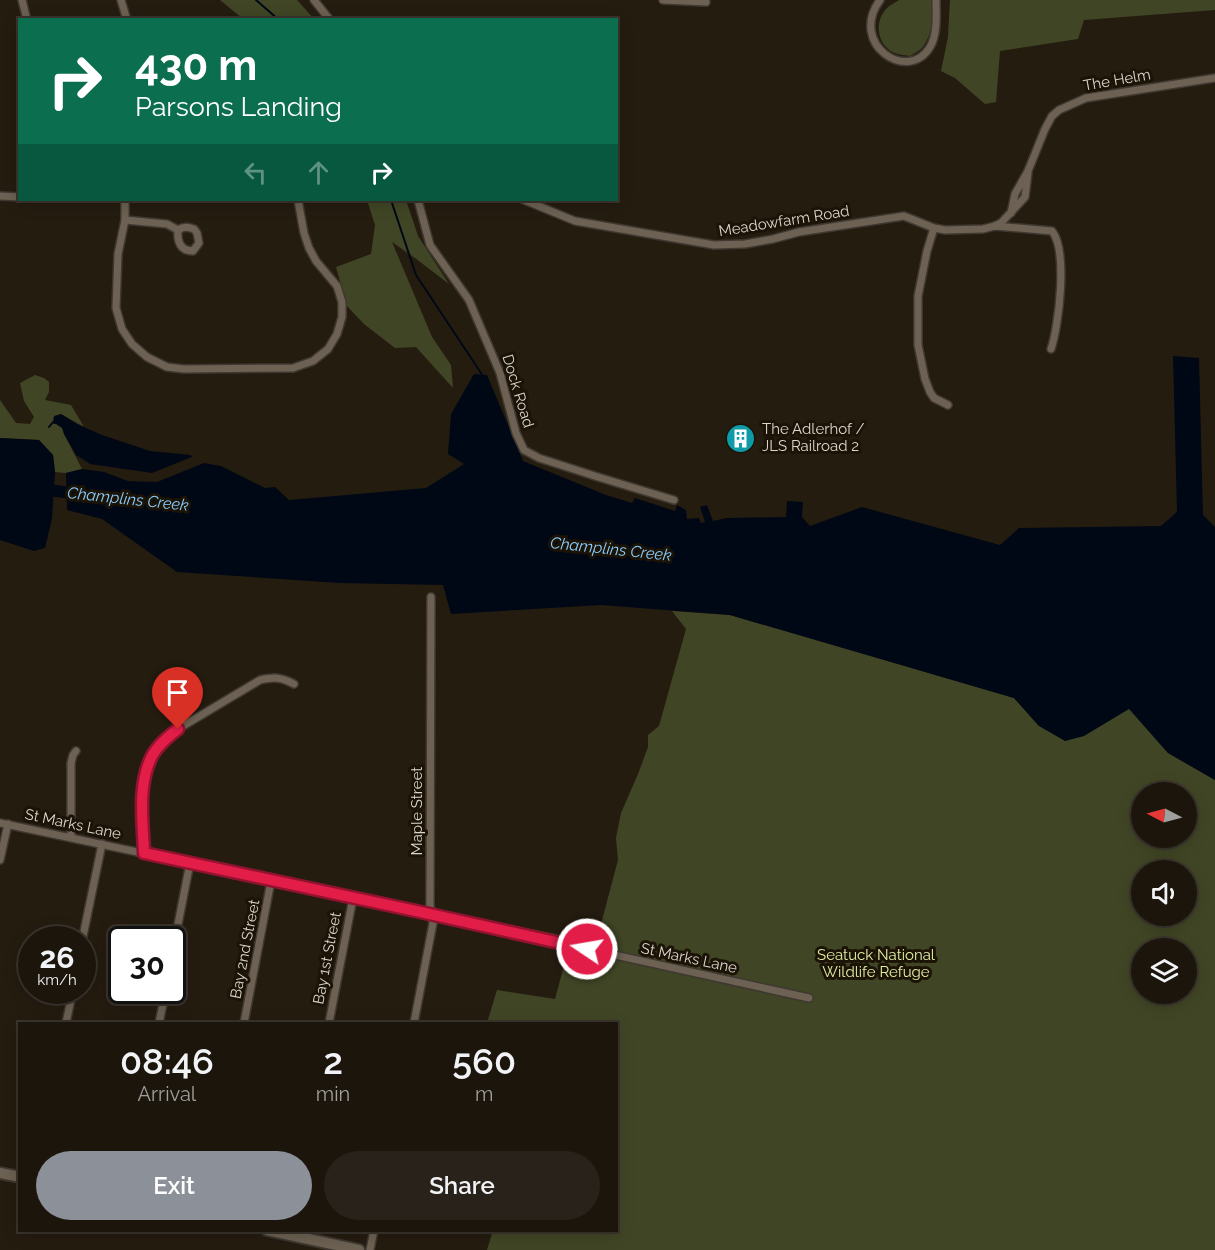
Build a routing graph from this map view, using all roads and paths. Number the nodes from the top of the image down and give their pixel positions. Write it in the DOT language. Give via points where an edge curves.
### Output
graph roads {
  1 [pos="21,0"];
  2 [pos="122,0"];
  3 [pos="314,0"];
  4 [pos="663,0"];
  5 [pos="936,0"];
  6 [pos="877,1"];
  7 [pos="706,2"];
  8 [pos="26,18"];
  9 [pos="127,18"];
  10 [pos="328,18"];
  11 [pos="1215,78"];
  12 [pos="0,196"];
  13 [pos="18,196"];
  14 [pos="125,201"];
  15 [pos="298,201"];
  16 [pos="418,201"];
  17 [pos="526,201"];
  18 [pos="125,220"];
  19 [pos="995,226"];
  20 [pos="934,228"];
  21 [pos="178,230"];
  22 [pos="1051,350"];
  23 [pos="948,405"];
  24 [pos="674,500"];
  25 [pos="431,597"];
  26 [pos="294,684"];
  27 [pos="76,751"];
  28 [pos="4,823"];
  29 [pos="71,837"];
  30 [pos="102,844"];
  31 [pos="144,853"];
  32 [pos="0,860"];
  33 [pos="190,863"];
  34 [pos="272,881"];
  35 [pos="353,898"];
  36 [pos="432,915"];
  37 [pos="85,926"];
  38 [pos="178,926"];
  39 [pos="809,998"];
  40 [pos="70,1004"];
  41 [pos="163,1004"];
  42 [pos="66,1022"];
  43 [pos="159,1022"];
  44 [pos="244,1022"];
  45 [pos="329,1022"];
  46 [pos="414,1022"];
  47 [pos="0,1173"];
  48 [pos="18,1177"];
  49 [pos="288,1232"];
  50 [pos="374,1232"];
  51 [pos="359,1250"];
  52 [pos="370,1250"];
  1 -- 8 [label="street"];
  2 -- 9 [label="street"];
  3 -- 10 [label="street"];
  4 -- 7 [label="street"];
  5 -- 6 [label="street" via="934,39 923,55 909,61 886,56 873,39"];
  11 -- 19 [label="street, The Helm" via="1086,98 1059,110 1045,129 1028,171 1025,197"];
  12 -- 13 [label="street"];
  14 -- 18 [label="street"];
  15 -- 18 [label="street" via="309,248 337,286 342,317 328,349 313,361 293,368 167,367 132,344 122,329 116,308 118,254"];
  16 -- 24 [label="street, Dock Road" via="430,245 469,300 500,373 524,450"];
  17 -- 20 [label="street, Meadowfarm Road" via="575,221 714,245 745,244 904,216"];
  18 -- 21 [label="street" via="167,224"];
  19 -- 20 [label="street, Meadowfarm Road"];
  19 -- 22 [label="street, Meadowfarm Road" via="1052,231 1056,236 1060,259 1059,318"];
  20 -- 23 [label="street" via="918,296 918,345 930,392"];
  25 -- 36 [label="street, Maple Street"];
  26 -- 31 [label="street" via="283,678 260,680 165,740 145,773"];
  27 -- 29 [label="street" via="71,763"];
  28 -- 29 [label="street, St Marks Lane"];
  28 -- 32 [label="street"];
  29 -- 30 [label="street, St Marks Lane"];
  30 -- 31 [label="street, St Marks Lane"];
  30 -- 37 [label="street"];
  31 -- 33 [label="street, St Marks Lane"];
  33 -- 34 [label="street, St Marks Lane"];
  33 -- 38 [label="street"];
  34 -- 35 [label="street, St Marks Lane"];
  34 -- 44 [label="street, Bay 2nd Street"];
  35 -- 36 [label="street, St Marks Lane"];
  35 -- 45 [label="street, Bay 1st Street"];
  36 -- 39 [label="street, St Marks Lane"];
  36 -- 46 [label="street, Maple Street"];
  40 -- 42 [label="street"];
  41 -- 43 [label="street"];
  47 -- 48 [label="street"];
  49 -- 51 [label="street"];
  50 -- 52 [label="street"];
}
